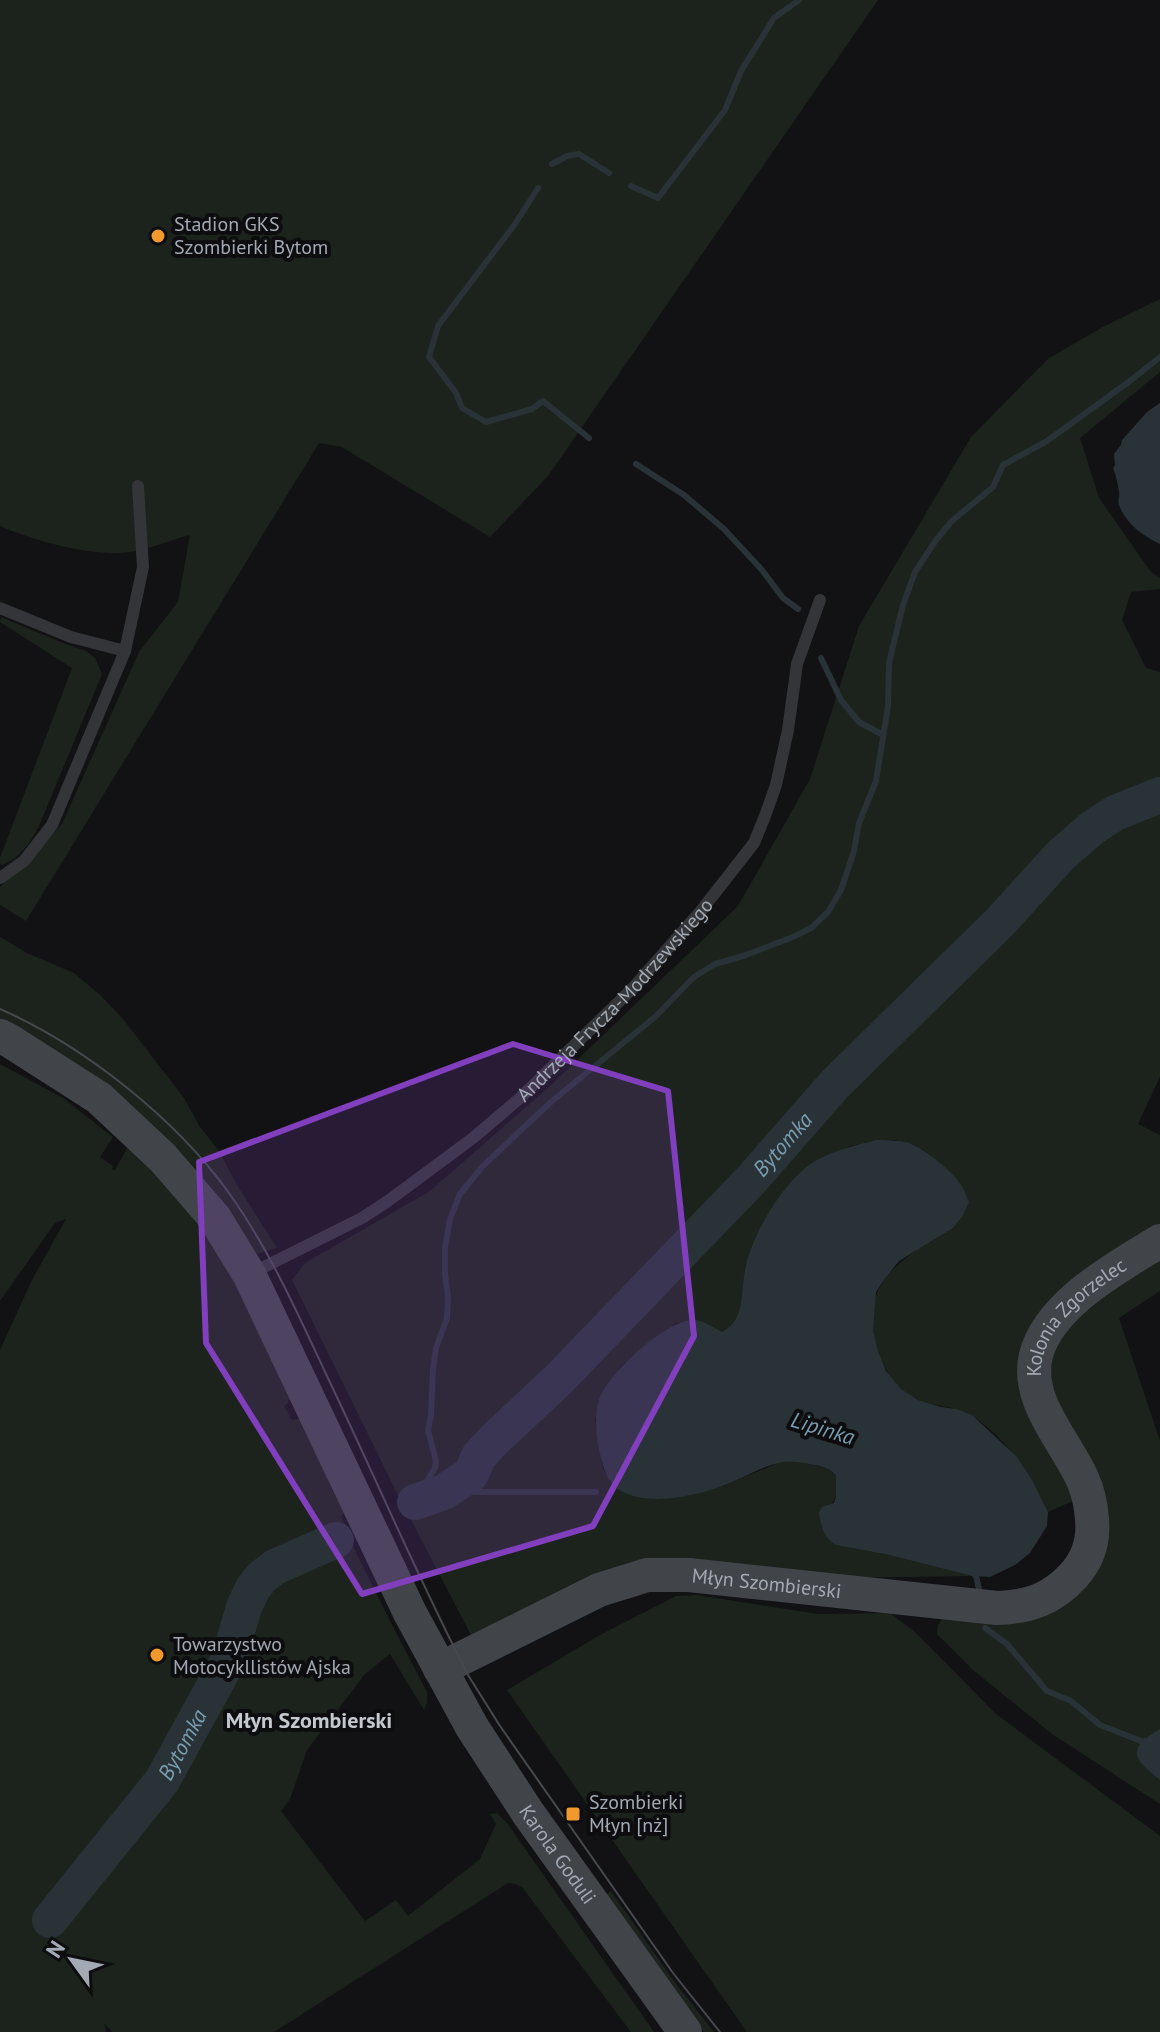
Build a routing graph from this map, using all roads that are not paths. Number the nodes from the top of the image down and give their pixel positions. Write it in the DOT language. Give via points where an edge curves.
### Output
graph roads {
  1 [pos="138,486"];
  2 [pos="820,600"];
  3 [pos="0,608"];
  4 [pos="125,651"];
  5 [pos="0,878"];
  6 [pos="0,1036"];
  7 [pos="1160,1241"];
  8 [pos="249,1274"];
  9 [pos="1090,1549"];
  10 [pos="440,1669"];
  11 [pos="685,2032"];
  1 -- 4 [label="lane" via="143,567"];
  2 -- 8 [label="lane, Andrzeja Frycza-Modrzewskiego" via="797,664 788,730 765,816 754,843 700,912 632,989 473,1138 362,1218"];
  3 -- 4 [label="lane" via="71,637"];
  4 -- 5 [label="lane" via="52,825 24,861"];
  6 -- 8 [label="main road" via="99,1098 163,1158 214,1217"];
  7 -- 9 [label="main road, Kolonia Zgorzelec" via="1105,1275 1057,1315 1036,1356 1040,1404 1083,1480 1090,1505"];
  8 -- 10 [label="main road"];
  9 -- 10 [label="main road, Młyn Szombierski" via="1063,1586 1046,1598 1016,1607 647,1575 599,1590"];
  10 -- 11 [label="main road, Karola Goduli" via="496,1766"];
}
